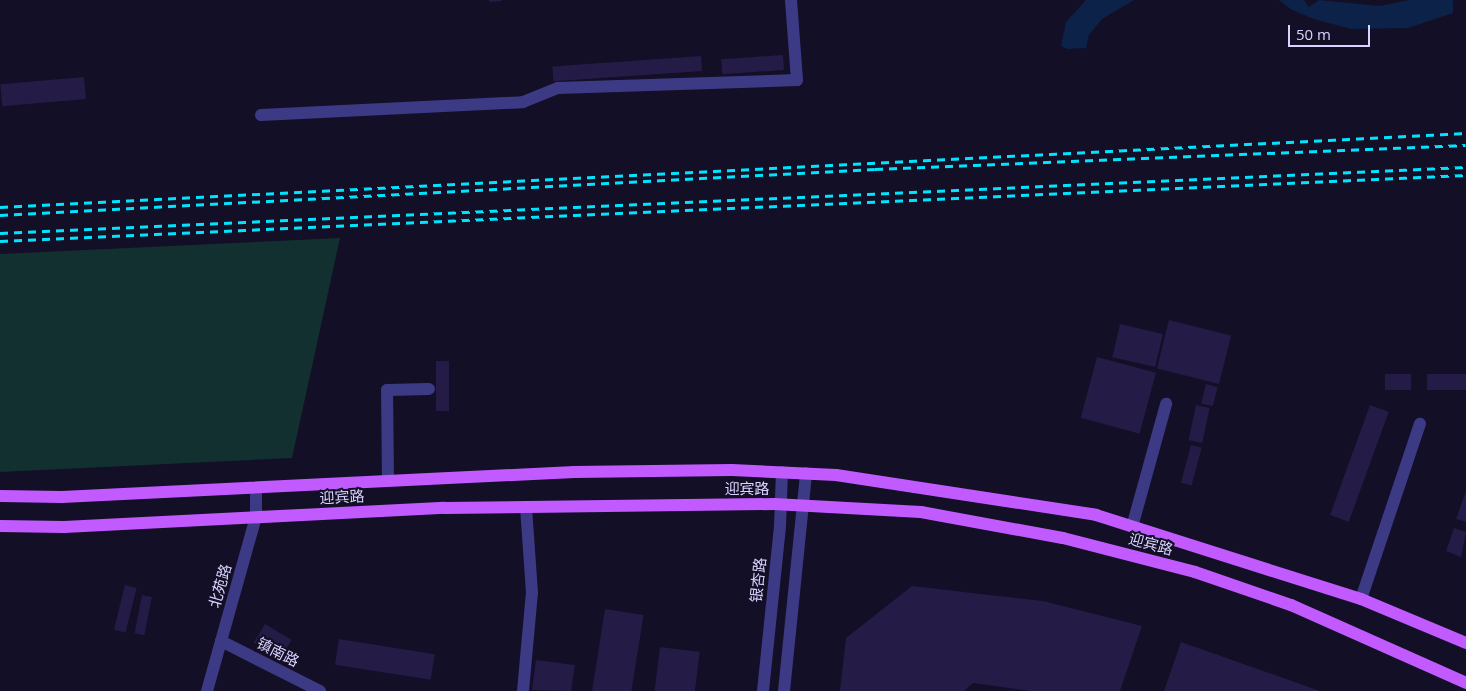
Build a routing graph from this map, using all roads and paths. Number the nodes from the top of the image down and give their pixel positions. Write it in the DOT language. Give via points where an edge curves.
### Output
graph roads {
  1 [pos="791,0"];
  2 [pos="261,115"];
  3 [pos="429,389"];
  4 [pos="1166,404"];
  5 [pos="1420,424"];
  6 [pos="782,472"];
  7 [pos="806,473"];
  8 [pos="388,481"];
  9 [pos="256,488"];
  10 [pos="0,496"];
  11 [pos="781,505"];
  12 [pos="804,506"];
  13 [pos="526,508"];
  14 [pos="256,518"];
  15 [pos="0,526"];
  16 [pos="1132,527"];
  17 [pos="1361,599"];
  18 [pos="221,641"];
  19 [pos="1466,643"];
  20 [pos="1466,682"];
  21 [pos="207,691"];
  22 [pos="320,691"];
  23 [pos="523,691"];
  24 [pos="762,691"];
  25 [pos="784,691"];
  1 -- 2 [label="street" via="797,80 558,88 523,102"];
  3 -- 8 [label="street" via="387,390"];
  4 -- 16 [label="street"];
  5 -- 17 [label="street"];
  6 -- 7 [label="main road, 迎宾路"];
  6 -- 8 [label="main road, 迎宾路" via="574,472"];
  6 -- 11 [label="street, 银杏路"];
  7 -- 12 [label="street"];
  7 -- 16 [label="main road, 迎宾路" via="955,492 1096,516"];
  8 -- 9 [label="main road, 迎宾路"];
  9 -- 10 [label="main road, 迎宾路" via="62,497"];
  9 -- 14 [label="street, 北苑路"];
  11 -- 12 [label="main road, 迎宾路"];
  11 -- 13 [label="main road, 迎宾路"];
  11 -- 24 [label="street, 银杏路"];
  12 -- 20 [label="main road, 迎宾路" via="920,512 1063,538 1195,572 1291,605"];
  12 -- 25 [label="street"];
  13 -- 14 [label="main road, 迎宾路"];
  13 -- 23 [label="street" via="532,593"];
  14 -- 15 [label="main road, 迎宾路"];
  14 -- 18 [label="street, 北苑路"];
  16 -- 17 [label="main road, 迎宾路"];
  17 -- 19 [label="main road, 迎宾路"];
  18 -- 21 [label="street, 北苑路"];
  18 -- 22 [label="street, 镇南路"];
}
